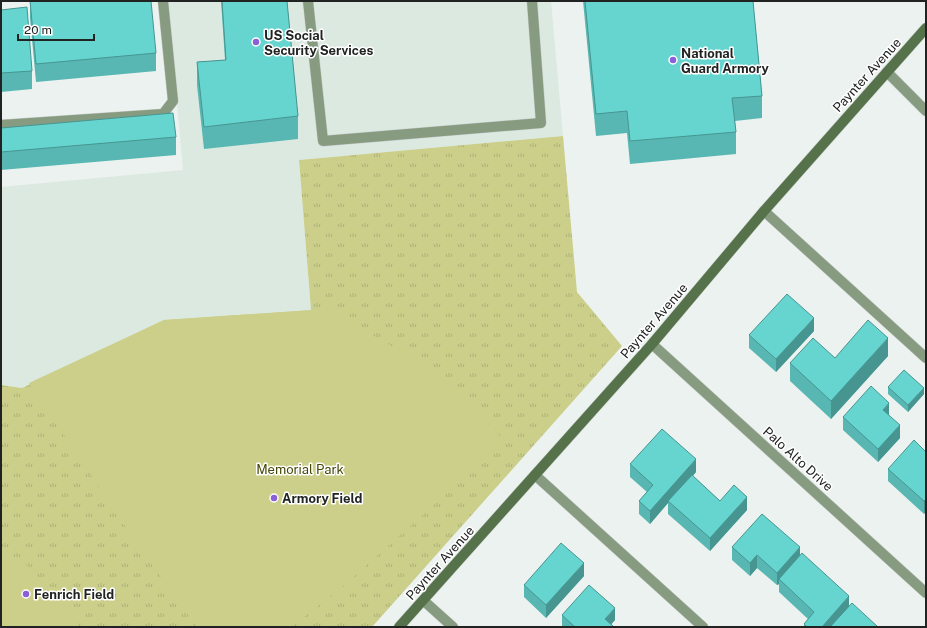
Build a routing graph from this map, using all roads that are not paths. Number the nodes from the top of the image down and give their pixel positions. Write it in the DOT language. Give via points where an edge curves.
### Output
graph roads {
  1 [pos="163,1"];
  2 [pos="308,1"];
  3 [pos="532,1"];
  4 [pos="926,28"];
  5 [pos="887,72"];
  6 [pos="926,111"];
  7 [pos="1,126"];
  8 [pos="764,211"];
  9 [pos="652,344"];
  10 [pos="926,358"];
  11 [pos="535,475"];
  12 [pos="926,593"];
  13 [pos="424,601"];
  14 [pos="400,627"];
  15 [pos="453,627"];
  16 [pos="703,627"];
  1 -- 7 [label="street" via="173,101 163,114"];
  2 -- 3 [label="street" via="323,141 541,123"];
  4 -- 5 [label="street, Paynter Avenue"];
  5 -- 6 [label="street"];
  5 -- 8 [label="street, Paynter Avenue"];
  8 -- 9 [label="street, Paynter Avenue"];
  8 -- 10 [label="street"];
  9 -- 11 [label="street, Paynter Avenue"];
  9 -- 12 [label="street, Palo Alto Drive"];
  11 -- 13 [label="street, Paynter Avenue"];
  11 -- 16 [label="street"];
  13 -- 14 [label="street, Paynter Avenue"];
  13 -- 15 [label="street"];
}
